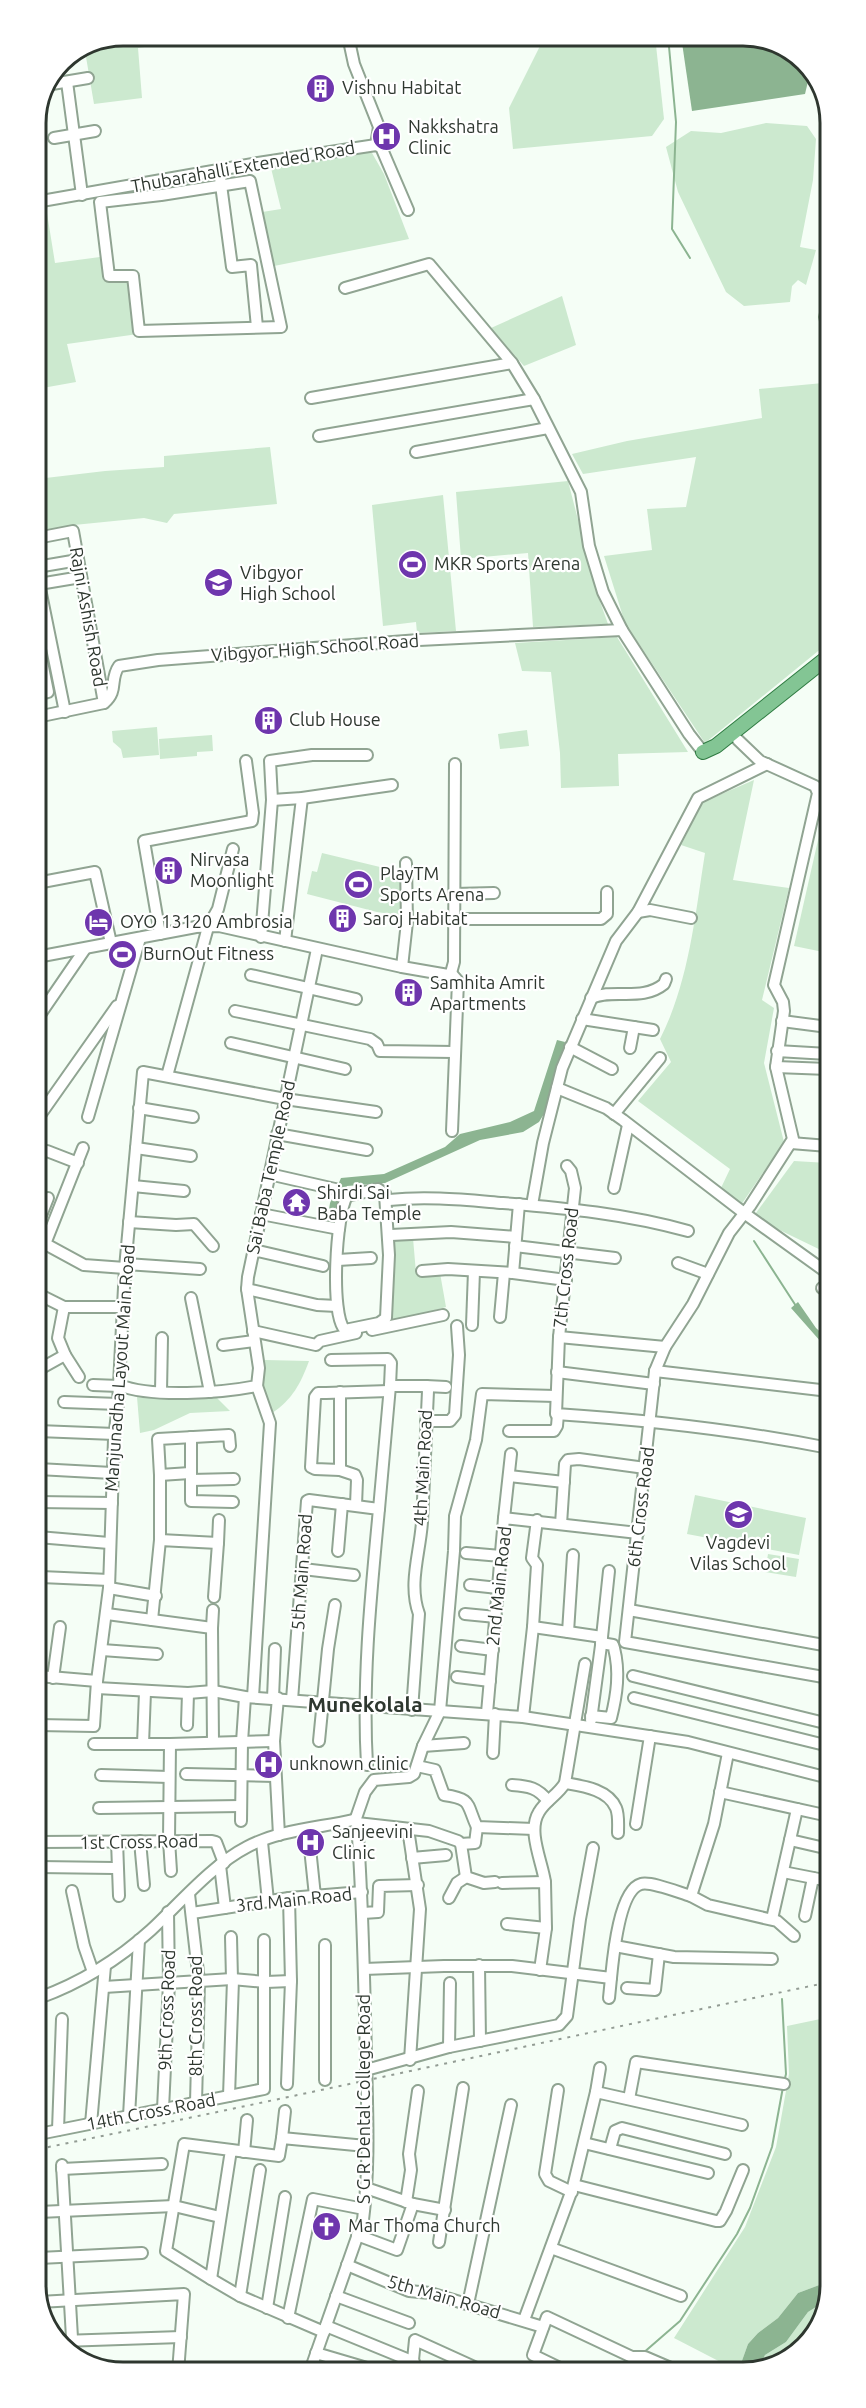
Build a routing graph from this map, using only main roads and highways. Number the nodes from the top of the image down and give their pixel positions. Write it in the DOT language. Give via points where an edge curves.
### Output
graph roads {
  1 [pos="820,663"];
  2 [pos="820,675"];
  1 -- 2 [label="main road" via="713,750 738,740"];
}
